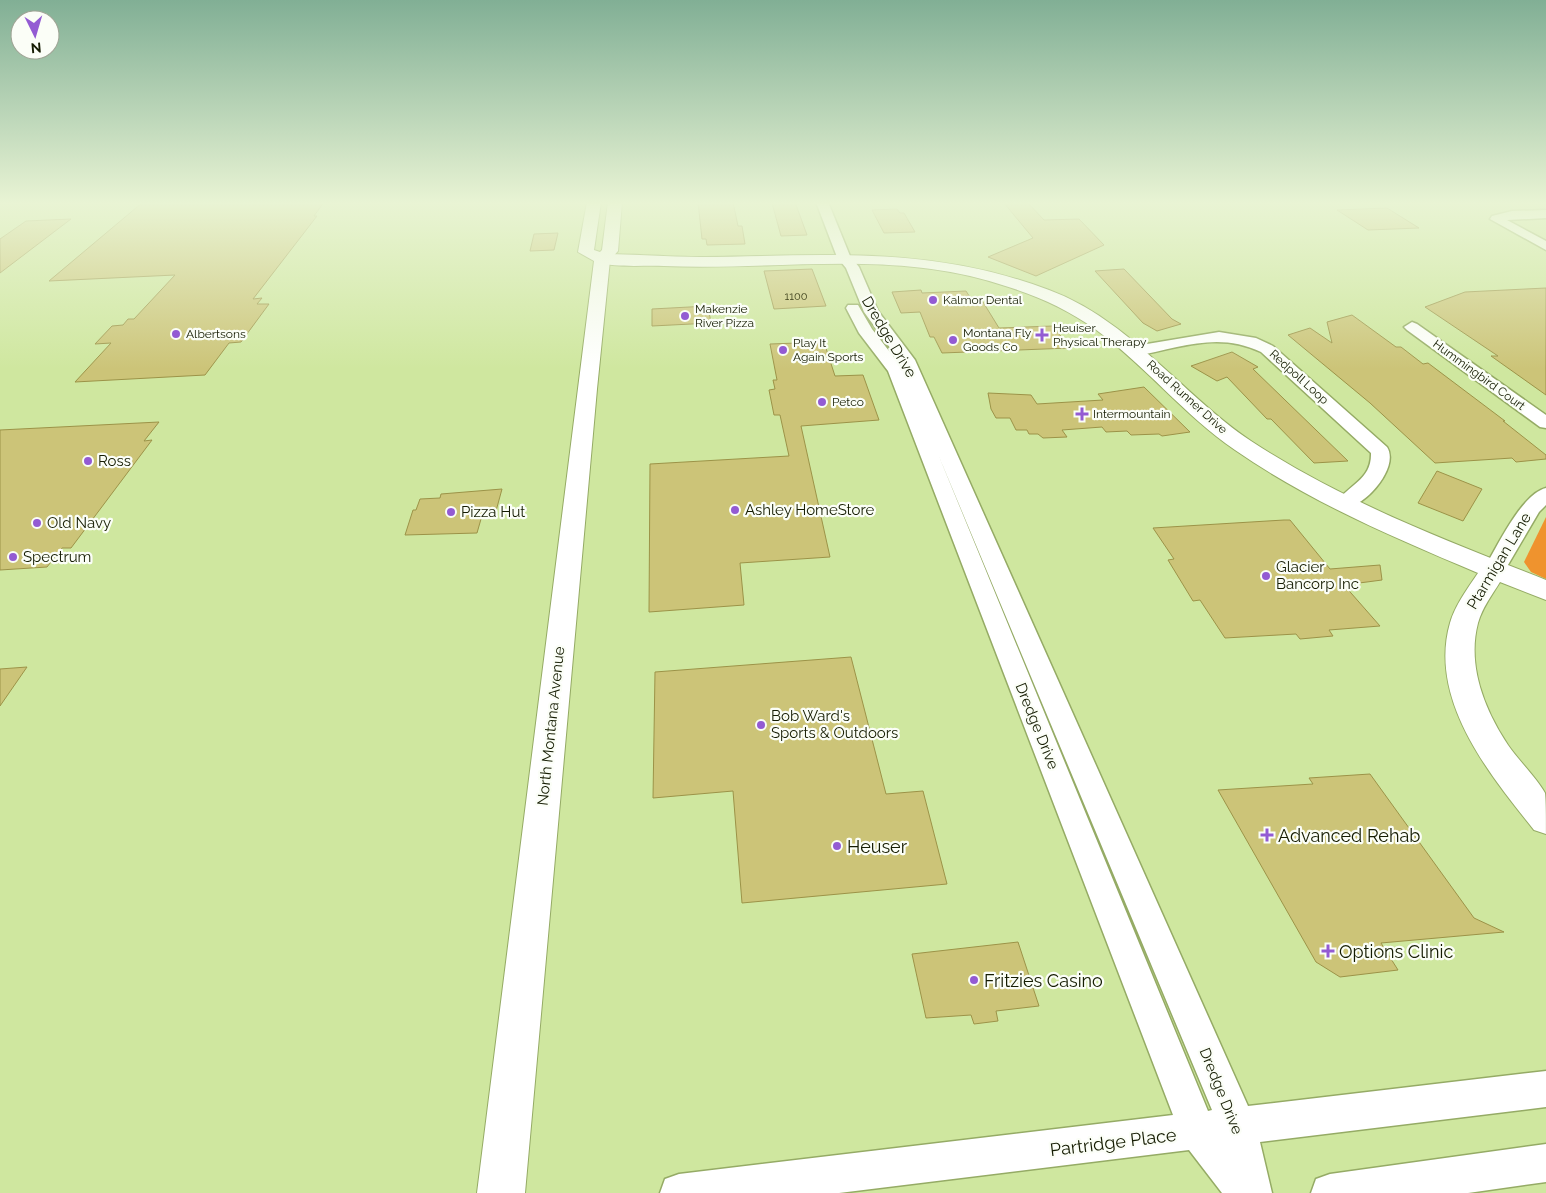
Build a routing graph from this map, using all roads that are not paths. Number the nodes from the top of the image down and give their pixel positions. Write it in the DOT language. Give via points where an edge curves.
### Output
graph roads {
  1 [pos="599,258"];
  2 [pos="844,258"];
  3 [pos="602,259"];
  4 [pos="1412,327"];
  5 [pos="1135,350"];
  6 [pos="1546,423"];
  7 [pos="1546,494"];
  8 [pos="1344,504"];
  9 [pos="1494,570"];
  10 [pos="1546,592"];
  11 [pos="1546,819"];
  12 [pos="1546,1089"];
  13 [pos="1237,1125"];
  14 [pos="1198,1132"];
  15 [pos="1546,1163"];
  16 [pos="501,1193"];
  17 [pos="679,1193"];
  18 [pos="1247,1193"];
  19 [pos="1253,1193"];
  20 [pos="1330,1193"];
  1 -- 3 [label="street"];
  2 -- 3 [label="street, Road Runner Drive" via="687,262"];
  2 -- 5 [label="street, Road Runner Drive" via="936,264 1017,284 1088,315"];
  2 -- 13 [label="street, Dredge Drive" via="852,267 871,312 907,360"];
  2 -- 14 [label="street, Dredge Drive" via="837,264 855,314 896,371"];
  3 -- 16 [label="street, North Montana Avenue"];
  4 -- 6 [label="street, Hummingbird Court"];
  5 -- 8 [label="street, Road Runner Drive" via="1193,406 1233,438"];
  5 -- 8 [label="street, Redpoll Loop" via="1217,335 1252,340 1267,349 1380,451 1383,462 1378,475"];
  7 -- 9 [label="street, Ptarmigan Lane" via="1531,508"];
  8 -- 9 [label="street, Road Runner Drive"];
  9 -- 10 [label="street, Road Runner Drive"];
  9 -- 11 [label="street, Ptarmigan Lane" via="1464,623 1459,652 1464,688 1482,732"];
  12 -- 13 [label="street, Partridge Place"];
  13 -- 14 [label="street, Partridge Place"];
  13 -- 19 [label="street, Dredge Drive"];
  14 -- 17 [label="street, Partridge Place"];
  14 -- 18 [label="street, Dredge Drive"];
  15 -- 20 [label="street"];
}
